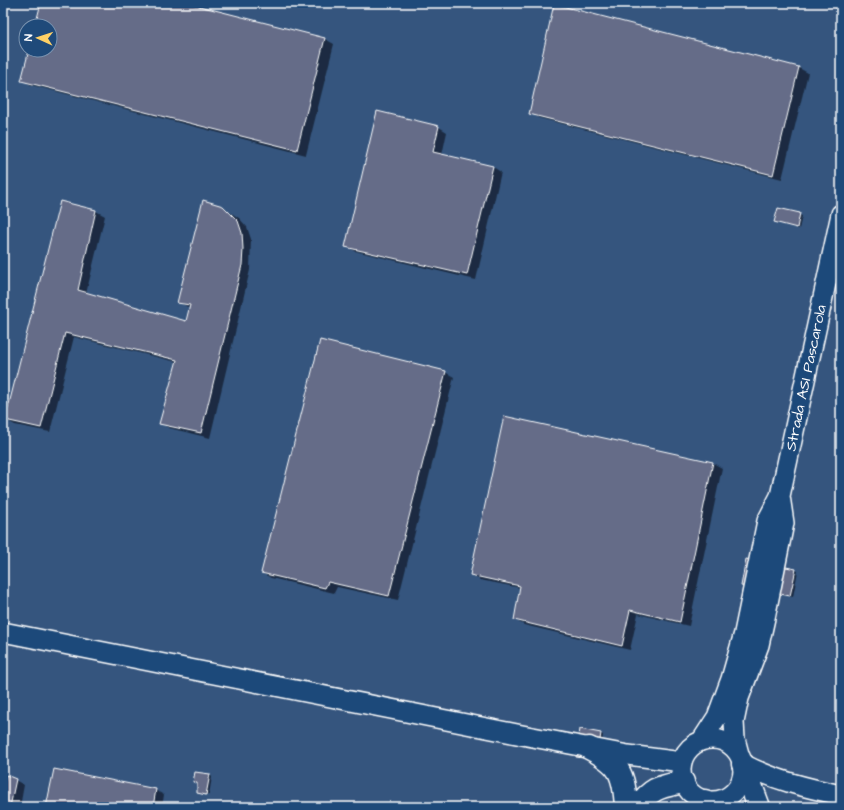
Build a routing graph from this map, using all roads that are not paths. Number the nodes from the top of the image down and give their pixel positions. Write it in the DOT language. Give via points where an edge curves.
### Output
graph roads {
  1 [pos="841,214"];
  2 [pos="780,496"];
  3 [pos="3,632"];
  4 [pos="702,740"];
  5 [pos="589,748"];
  6 [pos="741,759"];
  7 [pos="682,772"];
  8 [pos="805,788"];
  9 [pos="841,795"];
  10 [pos="748,796"];
  11 [pos="704,804"];
  12 [pos="626,807"];
  13 [pos="638,807"];
  1 -- 2 [label="street, Strada ASI Pascarola"];
  2 -- 4 [label="street, Strada ASI Pascarola" via="767,521 744,633 731,679 717,718"];
  2 -- 6 [label="street, Strada ASI Pascarola" via="784,523 765,618 759,645 739,698 734,722 735,739"];
  3 -- 5 [label="street"];
  4 -- 6 [label="street" via="723,740 732,746"];
  4 -- 7 [label="street" via="686,752"];
  5 -- 7 [label="street"];
  5 -- 12 [label="highway" via="616,765 624,782"];
  6 -- 8 [label="street" via="776,779"];
  6 -- 10 [label="highway"];
  7 -- 11 [label="street" via="688,790"];
  7 -- 13 [label="highway" via="647,794"];
  8 -- 9 [label="street"];
  8 -- 10 [label="street"];
  10 -- 11 [label="street" via="725,798"];
}
